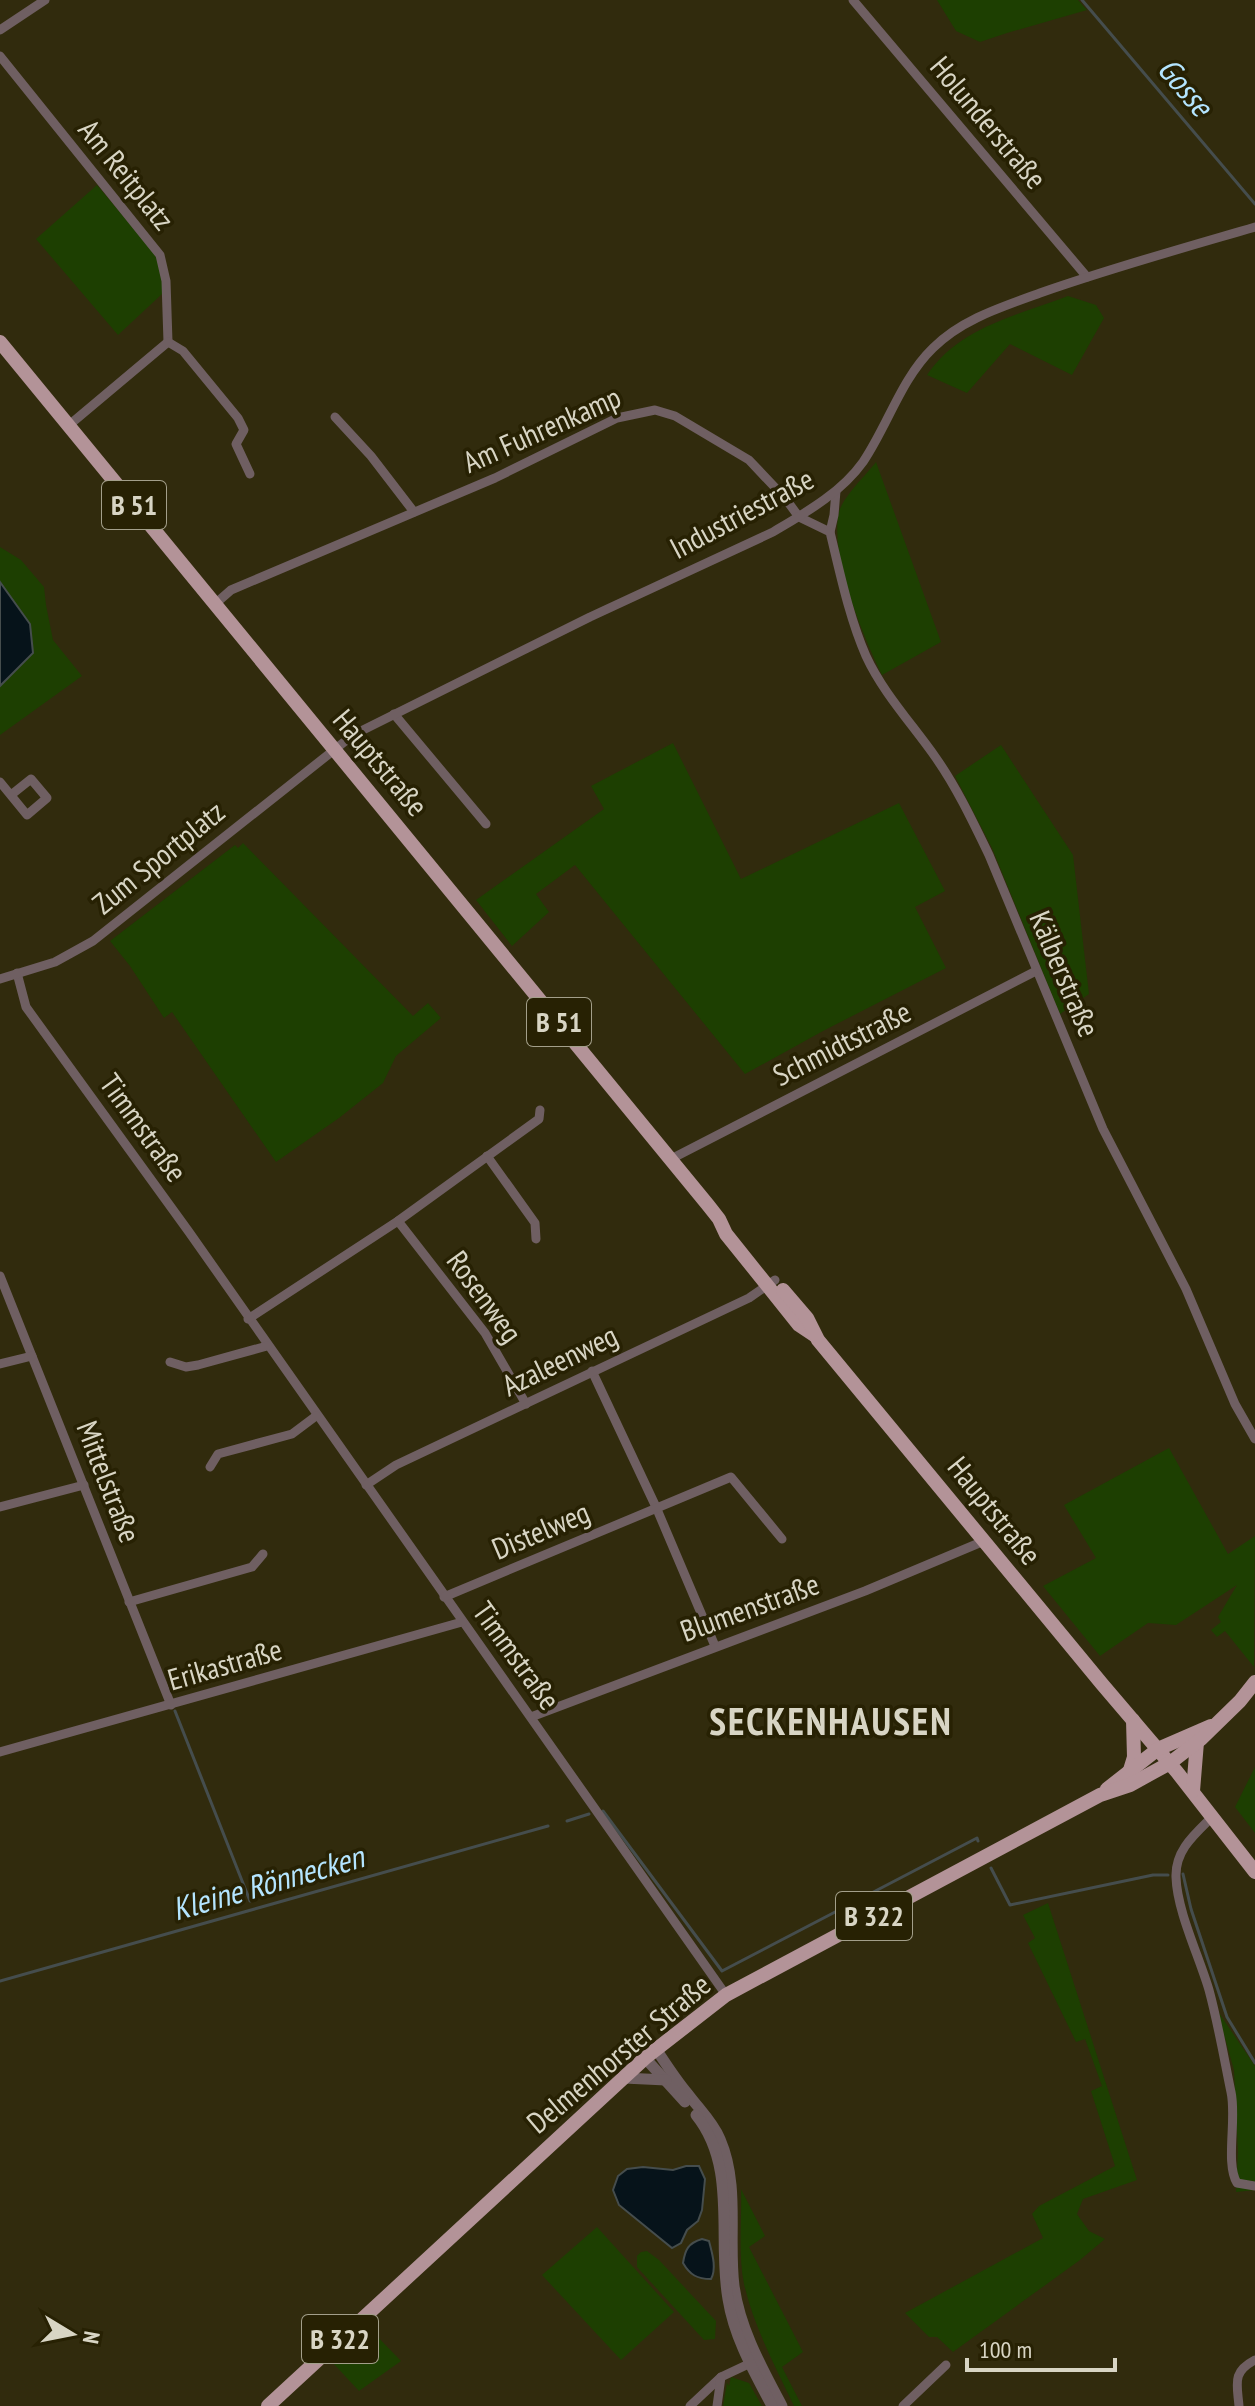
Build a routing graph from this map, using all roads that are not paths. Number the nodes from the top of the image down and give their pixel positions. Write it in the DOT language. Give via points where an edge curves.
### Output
graph roads {
  1 [pos="45,0"];
  2 [pos="853,0"];
  3 [pos="0,30"];
  4 [pos="0,56"];
  5 [pos="1255,227"];
  6 [pos="1087,277"];
  7 [pos="0,342"];
  8 [pos="168,342"];
  9 [pos="335,417"];
  10 [pos="68,426"];
  11 [pos="250,474"];
  12 [pos="836,491"];
  13 [pos="414,512"];
  14 [pos="799,517"];
  15 [pos="830,532"];
  16 [pos="215,604"];
  17 [pos="394,714"];
  18 [pos="334,749"];
  19 [pos="0,782"];
  20 [pos="11,795"];
  21 [pos="486,824"];
  22 [pos="1036,971"];
  23 [pos="17,973"];
  24 [pos="0,979"];
  25 [pos="540,1110"];
  26 [pos="487,1156"];
  27 [pos="671,1159"];
  28 [pos="398,1221"];
  29 [pos="536,1239"];
  30 [pos="0,1276"];
  31 [pos="772,1283"];
  32 [pos="248,1319"];
  33 [pos="267,1346"];
  34 [pos="32,1356"];
  35 [pos="170,1362"];
  36 [pos="0,1364"];
  37 [pos="592,1371"];
  38 [pos="526,1404"];
  39 [pos="316,1416"];
  40 [pos="1255,1439"];
  41 [pos="210,1467"];
  42 [pos="84,1485"];
  43 [pos="366,1485"];
  44 [pos="0,1507"];
  45 [pos="656,1507"];
  46 [pos="782,1539"];
  47 [pos="984,1541"];
  48 [pos="263,1554"];
  49 [pos="444,1597"];
  50 [pos="129,1602"];
  51 [pos="462,1622"];
  52 [pos="715,1646"];
  53 [pos="1255,1682"];
  54 [pos="171,1705"];
  55 [pos="531,1717"];
  56 [pos="1133,1720"];
  57 [pos="1213,1725"];
  58 [pos="1197,1742"];
  59 [pos="1158,1749"];
  60 [pos="0,1752"];
  61 [pos="1170,1763"];
  62 [pos="1130,1770"];
  63 [pos="1193,1791"];
  64 [pos="1100,1795"];
  65 [pos="1213,1816"];
  66 [pos="1255,1872"];
  67 [pos="726,1995"];
  68 [pos="650,2054"];
  69 [pos="624,2078"];
  70 [pos="666,2080"];
  71 [pos="1255,2186"];
  72 [pos="1255,2360"];
  73 [pos="754,2362"];
  74 [pos="946,2365"];
  75 [pos="721,2377"];
  76 [pos="268,2406"];
  77 [pos="690,2406"];
  78 [pos="717,2406"];
  79 [pos="772,2406"];
  80 [pos="782,2406"];
  81 [pos="903,2406"];
  82 [pos="1239,2406"];
  1 -- 3 [label="street"];
  2 -- 6 [label="street, Holunderstraße"];
  4 -- 8 [label="street, Am Reitplatz" via="160,255"];
  5 -- 6 [label="street, Industriestraße"];
  6 -- 12 [label="street, Industriestraße" via="959,326 932,349 913,372 861,465"];
  7 -- 10 [label="main road, Hauptstraße / B 51"];
  8 -- 10 [label="street"];
  8 -- 11 [label="street" via="183,351 238,418 244,430 236,444"];
  9 -- 13 [label="street"];
  10 -- 16 [label="main road, Hauptstraße / B 51"];
  12 -- 14 [label="street, Industriestraße"];
  12 -- 15 [label="street, Kälberstraße"];
  13 -- 14 [label="street, Am Fuhrenkamp" via="617,418 655,410 675,416 749,460"];
  13 -- 16 [label="street, Am Fuhrenkamp" via="231,590"];
  14 -- 15 [label="street"];
  14 -- 17 [label="street, Industriestraße"];
  15 -- 22 [label="street, Kälberstraße" via="865,654 971,818"];
  16 -- 18 [label="main road, Hauptstraße / B 51"];
  17 -- 18 [label="street, Industriestraße"];
  17 -- 21 [label="street"];
  18 -- 23 [label="street, Zum Sportplatz" via="93,941 55,962"];
  18 -- 27 [label="main road, Hauptstraße / B 51"];
  19 -- 20 [label="street"];
  22 -- 27 [label="street, Schmidtstraße"];
  22 -- 40 [label="street, Kälberstraße" via="1103,1129 1186,1289"];
  23 -- 24 [label="street, Zum Sportplatz"];
  23 -- 32 [label="street, Timmstraße" via="26,1007"];
  25 -- 26 [label="street" via="539,1119"];
  26 -- 28 [label="street"];
  26 -- 29 [label="street" via="535,1223"];
  27 -- 31 [label="main road, Hauptstraße / B 51"];
  28 -- 32 [label="street"];
  28 -- 38 [label="street, Rosenweg" via="485,1333"];
  30 -- 34 [label="street, Mittelstraße"];
  31 -- 37 [label="street, Azaleenweg"];
  31 -- 47 [label="main road, Hauptstraße / B 51" via="807,1318 814,1335"];
  32 -- 33 [label="street, Timmstraße"];
  33 -- 35 [label="street" via="186,1367"];
  33 -- 39 [label="street, Timmstraße"];
  34 -- 36 [label="street"];
  34 -- 42 [label="street, Mittelstraße"];
  37 -- 38 [label="street, Azaleenweg"];
  37 -- 45 [label="street"];
  38 -- 43 [label="street, Azaleenweg" via="396,1465"];
  39 -- 41 [label="street" via="292,1434 218,1454"];
  39 -- 43 [label="street, Timmstraße"];
  42 -- 44 [label="street"];
  42 -- 50 [label="street, Mittelstraße"];
  43 -- 49 [label="street, Timmstraße"];
  45 -- 46 [label="street, Distelweg" via="731,1477"];
  45 -- 49 [label="street, Distelweg"];
  45 -- 52 [label="street"];
  47 -- 52 [label="street, Blumenstraße"];
  47 -- 56 [label="main road, Hauptstraße / B 51"];
  48 -- 50 [label="street" via="252,1567"];
  49 -- 51 [label="street, Timmstraße"];
  50 -- 54 [label="street, Mittelstraße"];
  51 -- 54 [label="street, Erikastraße"];
  51 -- 55 [label="street, Timmstraße"];
  52 -- 55 [label="street, Blumenstraße"];
  53 -- 57 [label="main road, Delmenhorster Straße / B 322"];
  54 -- 60 [label="street, Erikastraße"];
  55 -- 67 [label="street, Timmstraße"];
  56 -- 59 [label="main road, B 51"];
  56 -- 62 [label="main road"];
  57 -- 58 [label="main road, Delmenhorster Straße / B 322"];
  57 -- 59 [label="main road, Delmenhorster Straße / B 322"];
  58 -- 61 [label="main road, Delmenhorster Straße / B 322"];
  58 -- 63 [label="main road"];
  59 -- 61 [label="main road, B 51"];
  59 -- 62 [label="main road, Delmenhorster Straße / B 322"];
  61 -- 63 [label="main road, B 51"];
  61 -- 64 [label="main road, Delmenhorster Straße / B 322"];
  62 -- 64 [label="main road, Delmenhorster Straße / B 322"];
  63 -- 65 [label="main road, B 51"];
  64 -- 67 [label="main road, Delmenhorster Straße / B 322"];
  65 -- 66 [label="main road, B 51"];
  65 -- 71 [label="street" via="1179,1854 1176,1876 1209,1991 1234,2108 1232,2174 1237,2183"];
  67 -- 68 [label="main road, Delmenhorster Straße / B 322"];
  68 -- 69 [label="main road, Delmenhorster Straße / B 322"];
  68 -- 70 [label="street"];
  68 -- 73 [label="street" via="721,2140 731,2183 735,2289"];
  69 -- 70 [label="street"];
  69 -- 76 [label="main road, Delmenhorster Straße / B 322"];
  70 -- 73 [label="street" via="701,2122 721,2168 728,2299"];
  72 -- 82 [label="street" via="1243,2367 1236,2382"];
  73 -- 75 [label="street"];
  73 -- 79 [label="street"];
  73 -- 80 [label="street"];
  74 -- 81 [label="street"];
  75 -- 77 [label="street"];
  75 -- 78 [label="street"];
}
